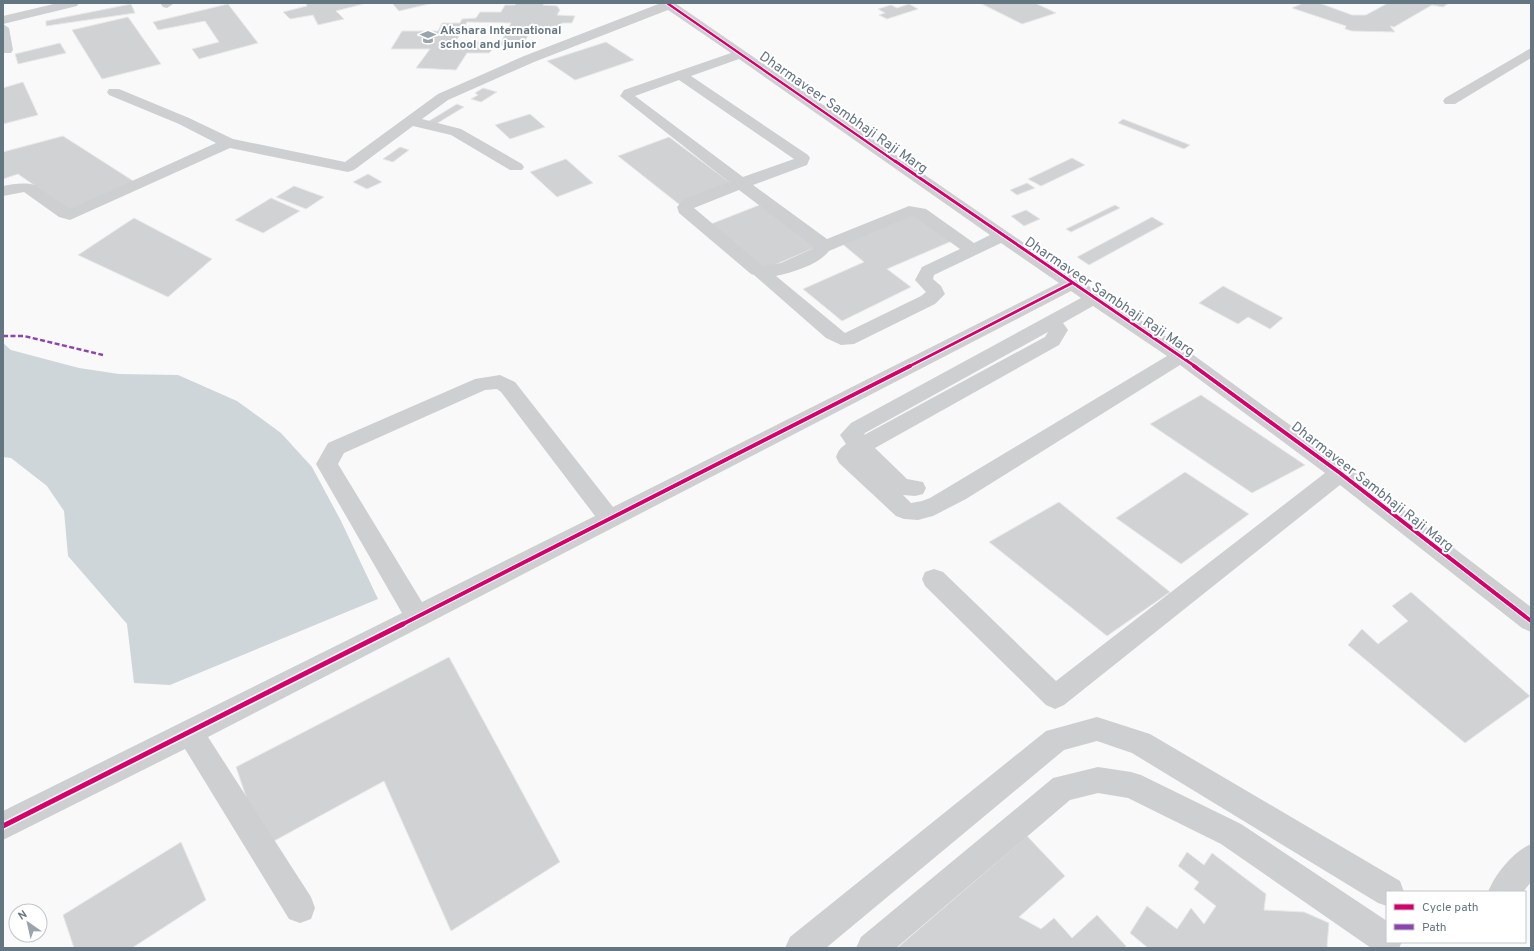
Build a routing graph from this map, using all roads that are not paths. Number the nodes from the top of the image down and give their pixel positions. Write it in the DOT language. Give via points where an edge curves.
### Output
graph roads {
  1 [pos="73,3"];
  2 [pos="668,4"];
  3 [pos="3,20"];
  4 [pos="3,28"];
  5 [pos="6,50"];
  6 [pos="1531,52"];
  7 [pos="742,54"];
  8 [pos="682,76"];
  9 [pos="114,92"];
  10 [pos="1450,101"];
  11 [pos="410,122"];
  12 [pos="228,143"];
  13 [pos="516,167"];
  14 [pos="741,184"];
  15 [pos="3,191"];
  16 [pos="1002,236"];
  17 [pos="823,247"];
  18 [pos="973,250"];
  19 [pos="762,273"];
  20 [pos="1072,283"];
  21 [pos="1094,298"];
  22 [pos="1181,356"];
  23 [pos="860,447"];
  24 [pos="1340,473"];
  25 [pos="915,488"];
  26 [pos="610,519"];
  27 [pos="934,579"];
  28 [pos="418,617"];
  29 [pos="1531,621"];
  30 [pos="190,733"];
  31 [pos="3,826"];
  32 [pos="1531,859"];
  33 [pos="1387,891"];
  34 [pos="1504,891"];
  35 [pos="300,908"];
  36 [pos="1386,939"];
  37 [pos="801,948"];
  38 [pos="872,948"];
  1 -- 3 [label="street"];
  2 -- 7 [label="street, Dharmaveer Sambhaji Raji Marg"];
  2 -- 11 [label="street" via="529,59 443,97"];
  4 -- 5 [label="street"];
  6 -- 10 [label="street"];
  7 -- 8 [label="street"];
  7 -- 16 [label="street, Dharmaveer Sambhaji Raji Marg"];
  8 -- 14 [label="street" via="629,93 627,96"];
  8 -- 14 [label="street" via="802,158 801,162"];
  9 -- 12 [label="street" via="184,121"];
  11 -- 12 [label="street" via="348,167"];
  11 -- 13 [label="street" via="456,132"];
  12 -- 15 [label="street" via="70,214 29,188"];
  14 -- 17 [label="street"];
  14 -- 19 [label="street" via="690,202 684,209"];
  16 -- 18 [label="street"];
  16 -- 20 [label="street, Dharmaveer Sambhaji Raji Marg"];
  17 -- 18 [label="street" via="913,211 920,213"];
  17 -- 19 [label="street" via="818,253 774,272"];
  18 -- 19 [label="street" via="928,271 924,280 936,294 928,300 848,340 841,340 833,334"];
  20 -- 21 [label="street, Dharmaveer Sambhaji Raji Marg"];
  20 -- 26 [label="street"];
  21 -- 22 [label="street, Dharmaveer Sambhaji Raji Marg"];
  21 -- 23 [label="street" via="1053,321 1058,330 1052,341"];
  22 -- 23 [label="street" via="958,493 921,511 911,513 904,510 847,458 848,453"];
  22 -- 24 [label="street, Dharmaveer Sambhaji Raji Marg"];
  23 -- 25 [label="street" via="902,487"];
  24 -- 27 [label="street" via="1056,697"];
  24 -- 29 [label="street, Dharmaveer Sambhaji Raji Marg"];
  26 -- 28 [label="street"];
  26 -- 28 [label="street" via="508,387 500,382 482,384 336,448 327,464"];
  28 -- 30 [label="street"];
  30 -- 31 [label="street"];
  30 -- 35 [label="street"];
  32 -- 34 [label="street"];
  33 -- 37 [label="street" via="1140,743 1097,729 1056,740"];
  36 -- 38 [label="street" via="1231,834 1131,785 1098,780 1063,788"];
}
